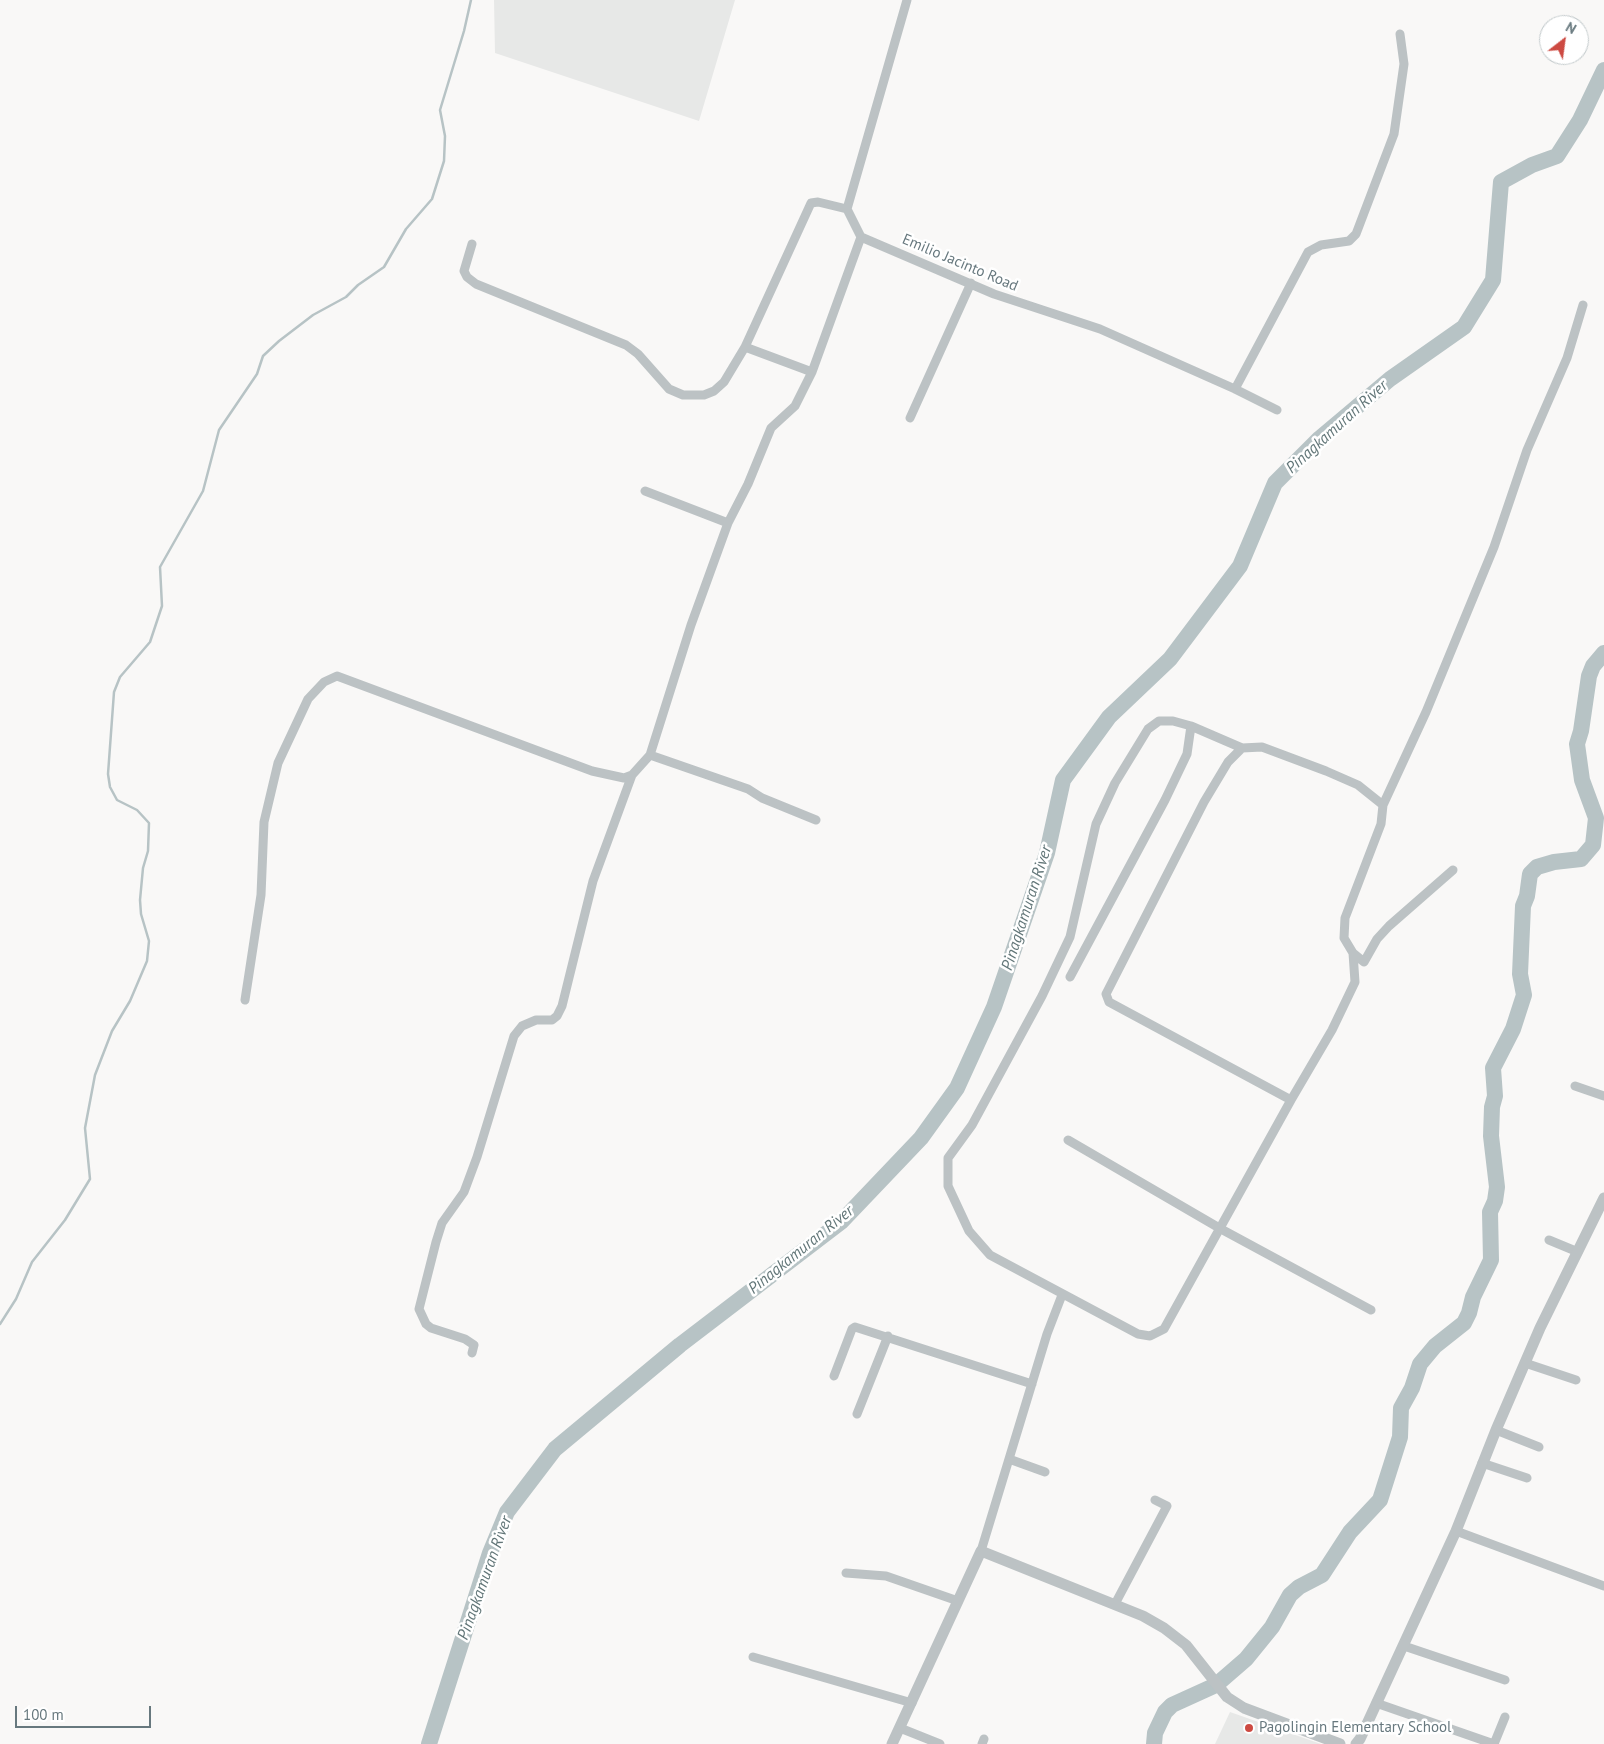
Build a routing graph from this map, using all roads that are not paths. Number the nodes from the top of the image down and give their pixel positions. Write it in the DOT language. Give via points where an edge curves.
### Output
graph roads {
  1 [pos="907,0"];
  2 [pos="1400,34"];
  3 [pos="847,209"];
  4 [pos="861,237"];
  5 [pos="472,244"];
  6 [pos="971,283"];
  7 [pos="1583,305"];
  8 [pos="744,347"];
  9 [pos="812,372"];
  10 [pos="1235,388"];
  11 [pos="1277,410"];
  12 [pos="910,418"];
  13 [pos="645,491"];
  14 [pos="728,523"];
  15 [pos="1191,726"];
  16 [pos="1242,748"];
  17 [pos="650,755"];
  18 [pos="632,775"];
  19 [pos="1383,805"];
  20 [pos="816,820"];
  21 [pos="1453,870"];
  22 [pos="1353,953"];
  23 [pos="1070,977"];
  24 [pos="245,1000"];
  25 [pos="1575,1086"];
  26 [pos="1604,1096"];
  27 [pos="1291,1100"];
  28 [pos="1068,1140"];
  29 [pos="1604,1198"];
  30 [pos="1599,1219"];
  31 [pos="1221,1229"];
  32 [pos="1549,1240"];
  33 [pos="1578,1252"];
  34 [pos="1062,1295"];
  35 [pos="1371,1310"];
  36 [pos="888,1336"];
  37 [pos="472,1353"];
  38 [pos="1525,1363"];
  39 [pos="834,1376"];
  40 [pos="1576,1380"];
  41 [pos="1032,1384"];
  42 [pos="856,1414"];
  43 [pos="1496,1430"];
  44 [pos="1539,1447"];
  45 [pos="1009,1459"];
  46 [pos="1482,1463"];
  47 [pos="1045,1472"];
  48 [pos="1527,1478"];
  49 [pos="1156,1500"];
  50 [pos="1456,1531"];
  51 [pos="981,1551"];
  52 [pos="846,1573"];
  53 [pos="1604,1586"];
  54 [pos="958,1601"];
  55 [pos="1115,1604"];
  56 [pos="1404,1646"];
  57 [pos="753,1657"];
  58 [pos="1505,1680"];
  59 [pos="912,1703"];
  60 [pos="1376,1703"];
  61 [pos="1505,1717"];
  62 [pos="900,1728"];
  63 [pos="892,1744"];
  64 [pos="940,1744"];
  65 [pos="1340,1744"];
  66 [pos="1356,1744"];
  67 [pos="1494,1744"];
  1 -- 3 [label="street"];
  2 -- 10 [label="street" via="1404,64 1394,134 1356,234 1350,241 1321,245 1308,252"];
  3 -- 4 [label="street"];
  3 -- 8 [label="street" via="811,203"];
  4 -- 6 [label="street, Emilio Jacinto Road"];
  4 -- 9 [label="street"];
  5 -- 8 [label="street" via="464,271 467,278 626,345 669,389 683,395 704,395 714,390 724,382"];
  6 -- 10 [label="street, Emilio Jacinto Road" via="994,294 1100,329"];
  6 -- 12 [label="street"];
  7 -- 19 [label="street" via="1567,358 1527,450 1494,547 1426,712"];
  8 -- 9 [label="street"];
  9 -- 14 [label="street" via="795,406 771,428"];
  10 -- 11 [label="street, Emilio Jacinto Road"];
  13 -- 14 [label="street"];
  14 -- 17 [label="street" via="691,625"];
  15 -- 16 [label="street"];
  15 -- 23 [label="street" via="1187,754 1165,800"];
  15 -- 34 [label="street" via="1173,720 1159,721 1148,729 1115,783 1096,824 1070,937 1042,996 972,1124 948,1158 948,1186 970,1231 990,1255"];
  16 -- 19 [label="street" via="1262,747 1326,771 1358,785"];
  16 -- 27 [label="street" via="1228,762 1204,802 1106,994 1109,1002"];
  17 -- 18 [label="street"];
  17 -- 20 [label="street" via="748,789"];
  18 -- 24 [label="street" via="624,778 592,771 336,676 324,682 308,699 276,772 264,822 261,895"];
  18 -- 37 [label="street" via="593,881 562,1006 552,1020 536,1020 522,1026 514,1036 464,1192 442,1222 436,1242 419,1309 431,1328 474,1345"];
  19 -- 22 [label="street" via="1381,824 1344,918 1344,938"];
  21 -- 22 [label="street" via="1389,926 1364,962"];
  22 -- 27 [label="street" via="1355,982 1332,1030"];
  25 -- 26 [label="street"];
  27 -- 31 [label="street"];
  28 -- 31 [label="street"];
  29 -- 30 [label="street"];
  30 -- 33 [label="street"];
  31 -- 34 [label="street" via="1164,1329 1150,1336 1138,1334"];
  31 -- 35 [label="street"];
  32 -- 33 [label="street"];
  33 -- 38 [label="street"];
  34 -- 41 [label="street"];
  36 -- 39 [label="street" via="855,1327"];
  36 -- 41 [label="street"];
  36 -- 42 [label="street"];
  38 -- 40 [label="street"];
  38 -- 43 [label="street"];
  41 -- 45 [label="street"];
  43 -- 44 [label="street"];
  43 -- 46 [label="street"];
  45 -- 47 [label="street"];
  45 -- 51 [label="street"];
  46 -- 48 [label="street"];
  46 -- 50 [label="street"];
  49 -- 55 [label="street" via="1167,1506"];
  50 -- 53 [label="street"];
  50 -- 56 [label="street"];
  51 -- 54 [label="street"];
  51 -- 55 [label="street"];
  52 -- 54 [label="street" via="886,1576"];
  54 -- 59 [label="street"];
  55 -- 65 [label="street" via="1164,1628 1186,1645 1227,1697 1244,1708"];
  56 -- 58 [label="street"];
  56 -- 60 [label="street"];
  57 -- 59 [label="street"];
  59 -- 62 [label="street"];
  60 -- 66 [label="street"];
  60 -- 67 [label="street"];
  61 -- 67 [label="street"];
  62 -- 63 [label="street"];
  62 -- 64 [label="street"];
}
